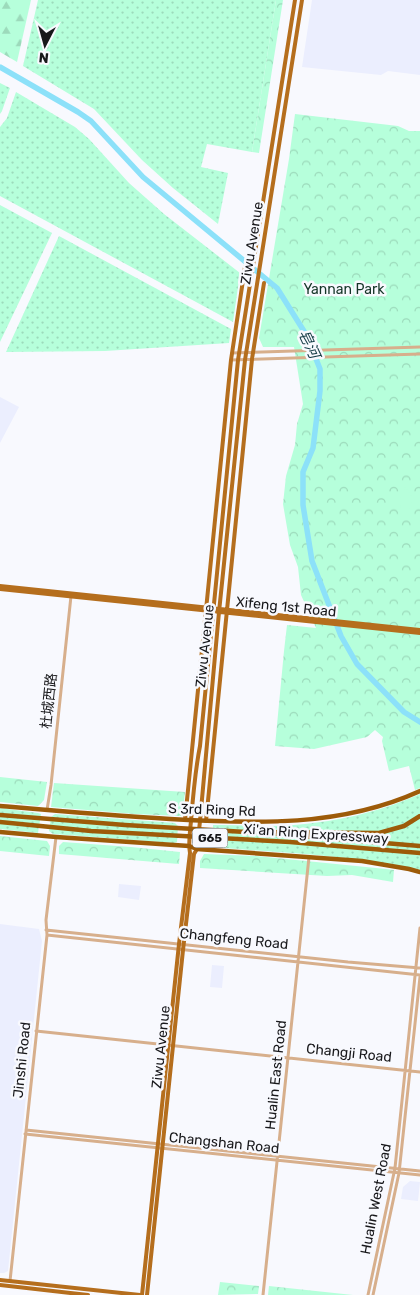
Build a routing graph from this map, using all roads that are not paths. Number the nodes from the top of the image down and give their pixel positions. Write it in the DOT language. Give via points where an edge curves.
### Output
graph roads {
  1 [pos="295,0"];
  2 [pos="302,0"];
  3 [pos="245,267"];
  4 [pos="264,283"];
  5 [pos="420,347"];
  6 [pos="239,353"];
  7 [pos="246,353"];
  8 [pos="253,353"];
  9 [pos="232,354"];
  10 [pos="420,354"];
  11 [pos="231,360"];
  12 [pos="238,360"];
  13 [pos="245,360"];
  14 [pos="252,360"];
  15 [pos="248,406"];
  16 [pos="232,417"];
  17 [pos="239,418"];
  18 [pos="0,587"];
  19 [pos="71,594"];
  20 [pos="206,609"];
  21 [pos="213,610"];
  22 [pos="220,610"];
  23 [pos="227,611"];
  24 [pos="420,631"];
  25 [pos="420,791"];
  26 [pos="0,806"];
  27 [pos="47,810"];
  28 [pos="0,815"];
  29 [pos="420,816"];
  30 [pos="188,821"];
  31 [pos="200,821"];
  32 [pos="206,821"];
  33 [pos="0,822"];
  34 [pos="0,832"];
  35 [pos="246,832"];
  36 [pos="56,837"];
  37 [pos="189,846"];
  38 [pos="420,846"];
  39 [pos="197,849"];
  40 [pos="420,854"];
  41 [pos="310,857"];
  42 [pos="420,872"];
  43 [pos="420,928"];
  44 [pos="46,930"];
  45 [pos="47,935"];
  46 [pos="181,944"];
  47 [pos="180,950"];
  48 [pos="299,959"];
  49 [pos="418,968"];
  50 [pos="419,976"];
  51 [pos="36,1032"];
  52 [pos="170,1046"];
  53 [pos="289,1058"];
  54 [pos="405,1071"];
  55 [pos="410,1071"];
  56 [pos="420,1072"];
  57 [pos="26,1132"];
  58 [pos="160,1146"];
  59 [pos="278,1155"];
  60 [pos="278,1160"];
  61 [pos="397,1170"];
  62 [pos="420,1171"];
  63 [pos="420,1175"];
  64 [pos="0,1280"];
  65 [pos="9,1284"];
  66 [pos="0,1285"];
  67 [pos="88,1295"];
  68 [pos="141,1295"];
  69 [pos="147,1295"];
  70 [pos="263,1295"];
  71 [pos="368,1295"];
  72 [pos="373,1295"];
  1 -- 6 [label="main road, Ziwu Avenue"];
  2 -- 7 [label="main road, Ziwu Avenue"];
  3 -- 9 [label="main road"];
  4 -- 8 [label="main road"];
  5 -- 8 [label="street"];
  6 -- 7 [label="street"];
  6 -- 9 [label="street"];
  6 -- 12 [label="main road, Ziwu Avenue"];
  7 -- 8 [label="street"];
  7 -- 13 [label="main road, Ziwu Avenue"];
  8 -- 14 [label="main road"];
  9 -- 11 [label="main road"];
  10 -- 14 [label="street"];
  11 -- 12 [label="street"];
  11 -- 20 [label="main road"];
  12 -- 13 [label="street"];
  12 -- 16 [label="main road, Ziwu Avenue"];
  13 -- 14 [label="street"];
  13 -- 17 [label="main road, Ziwu Avenue"];
  14 -- 15 [label="main road"];
  15 -- 17 [label="main road"];
  15 -- 23 [label="main road"];
  16 -- 17 [label="main road"];
  16 -- 21 [label="main road, Ziwu Avenue"];
  17 -- 22 [label="main road, Ziwu Avenue"];
  18 -- 19 [label="main road, Xifeng 1st Road"];
  19 -- 20 [label="main road, Xifeng 1st Road"];
  19 -- 27 [label="street, 杜城西路"];
  20 -- 21 [label="main road, Xifeng 1st Road"];
  20 -- 30 [label="main road"];
  21 -- 22 [label="main road, Xifeng 1st Road"];
  21 -- 30 [label="main road, Ziwu Avenue" via="200,746"];
  22 -- 23 [label="main road, Xifeng 1st Road"];
  22 -- 31 [label="main road, Ziwu Avenue"];
  23 -- 24 [label="main road, Xifeng 1st Road"];
  23 -- 32 [label="main road"];
  25 -- 32 [label="highway, S 3rd Ring Rd" via="372,808 321,819 264,823"];
  26 -- 27 [label="highway, S 3rd Ring Rd"];
  27 -- 30 [label="highway, S 3rd Ring Rd"];
  28 -- 35 [label="highway, Xi'an Ring Expressway / G65, bridge"];
  29 -- 35 [label="highway" via="404,826 379,833"];
  30 -- 31 [label="highway, S 3rd Ring Rd"];
  30 -- 37 [label="main road, Ziwu Avenue"];
  31 -- 32 [label="highway, S 3rd Ring Rd"];
  31 -- 39 [label="main road, Ziwu Avenue"];
  33 -- 40 [label="highway, Xi'an Ring Expressway / G65, bridge"];
  34 -- 36 [label="highway"];
  35 -- 38 [label="highway, Xi'an Ring Expressway / G65"];
  36 -- 37 [label="highway"];
  36 -- 44 [label="street, Jinshi Road"];
  37 -- 39 [label="highway"];
  37 -- 46 [label="main road, Ziwu Avenue"];
  39 -- 41 [label="highway"];
  39 -- 46 [label="main road, Ziwu Avenue"];
  41 -- 42 [label="highway" via="362,861"];
  41 -- 48 [label="street, Hualin East Road"];
  43 -- 49 [label="street, Hualin West Road"];
  44 -- 45 [label="street, Jinshi Road"];
  44 -- 46 [label="street, Changfeng Road"];
  45 -- 47 [label="street, Changfeng Road"];
  45 -- 51 [label="street, Jinshi Road"];
  46 -- 47 [label="main road, Ziwu Avenue"];
  46 -- 48 [label="street, Changfeng Road"];
  47 -- 48 [label="street, Changfeng Road"];
  47 -- 52 [label="main road, Ziwu Avenue"];
  48 -- 49 [label="street, Changfeng Road"];
  48 -- 50 [label="street, Changfeng Road"];
  48 -- 53 [label="street, Hualin East Road"];
  49 -- 50 [label="street, Hualin West Road"];
  50 -- 54 [label="street, Hualin West Road"];
  50 -- 55 [label="street, Hualin West Road"];
  51 -- 52 [label="street, Changji Road"];
  51 -- 57 [label="street, Jinshi Road"];
  52 -- 53 [label="street, Changji Road"];
  52 -- 58 [label="main road, Ziwu Avenue"];
  53 -- 54 [label="street, Changji Road"];
  53 -- 59 [label="street, Hualin East Road"];
  54 -- 55 [label="street, Changji Road"];
  54 -- 61 [label="street, Hualin West Road"];
  55 -- 56 [label="street, Changji Road"];
  55 -- 61 [label="street, Hualin West Road"];
  57 -- 58 [label="street, Changshan Road"];
  57 -- 65 [label="street, Jinshi Road"];
  58 -- 59 [label="street, Changshan Road"];
  58 -- 60 [label="street, Changshan Road"];
  58 -- 68 [label="main road, Ziwu Avenue"];
  58 -- 69 [label="main road, Ziwu Avenue"];
  59 -- 60 [label="street, Hualin East Road"];
  59 -- 61 [label="street, Changshan Road"];
  60 -- 61 [label="street, Changshan Road"];
  60 -- 70 [label="street, Hualin East Road"];
  61 -- 62 [label="street, Changshan Road"];
  61 -- 63 [label="street, Changshan Road"];
  61 -- 71 [label="street, Hualin West Road"];
  61 -- 72 [label="street, Hualin West Road"];
  64 -- 65 [label="main road"];
  65 -- 66 [label="main road"];
  65 -- 67 [label="main road"];
  65 -- 68 [label="main road"];
}
